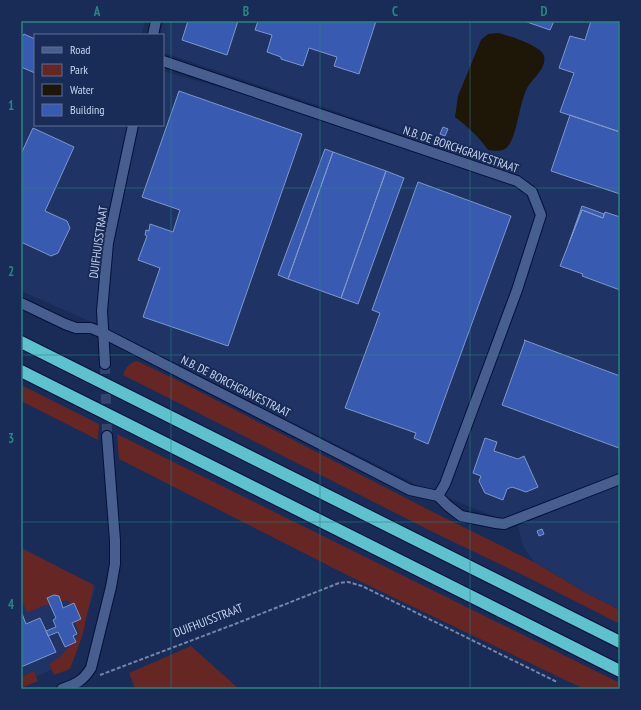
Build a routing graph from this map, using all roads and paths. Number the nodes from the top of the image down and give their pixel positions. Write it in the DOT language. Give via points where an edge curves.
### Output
graph roads {
  1 [pos="156,21"];
  2 [pos="153,34"];
  3 [pos="164,61"];
  4 [pos="133,126"];
  5 [pos="21,303"];
  6 [pos="103,333"];
  7 [pos="21,342"];
  8 [pos="105,364"];
  9 [pos="21,371"];
  10 [pos="108,436"];
  11 [pos="620,479"];
  12 [pos="438,496"];
  13 [pos="620,642"];
  14 [pos="620,671"];
  15 [pos="85,678"];
  16 [pos="557,682"];
  17 [pos="62,689"];
  1 -- 2 [label="street"];
  3 -- 12 [label="street, N.B. DE BORCHGRAVESTRAAT" via="517,182 532,192 541,215 517,290 445,484"];
  4 -- 6 [label="street, DUIFHUISSTRAAT" via="108,243 102,311"];
  5 -- 6 [label="street, N.B. DE BORCHGRAVESTRAAT" via="65,324 76,328 91,328"];
  6 -- 8 [label="street, DUIFHUISSTRAAT"];
  6 -- 12 [label="street, N.B. DE BORCHGRAVESTRAAT" via="410,490"];
  7 -- 13 [label="highway"];
  9 -- 14 [label="highway"];
  10 -- 15 [label="street" via="115,564 91,668"];
  11 -- 12 [label="street" via="504,524 461,516"];
  15 -- 16 [label="path, DUIFHUISSTRAAT" via="183,644 339,583 348,582 362,586"];
  15 -- 17 [label="street"];
}
